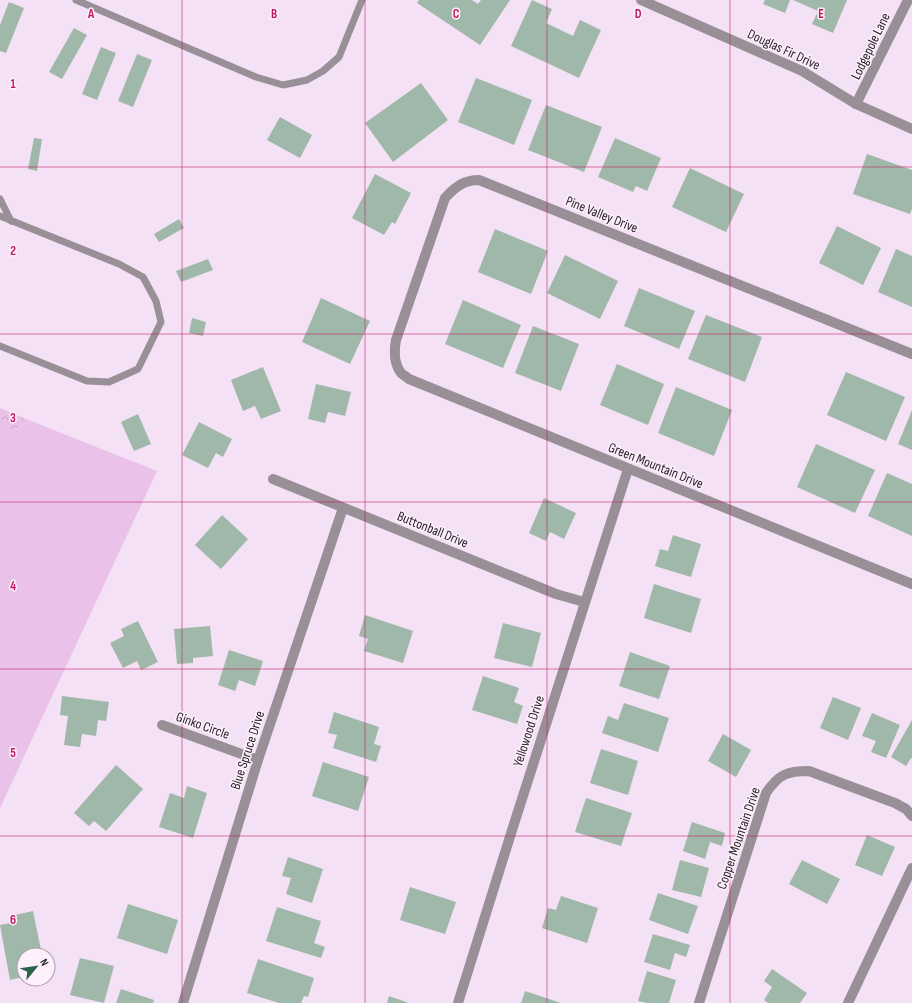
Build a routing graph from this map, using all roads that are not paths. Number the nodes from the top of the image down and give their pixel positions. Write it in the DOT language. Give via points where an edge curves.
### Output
graph roads {
  1 [pos="76,0"];
  2 [pos="362,0"];
  3 [pos="641,0"];
  4 [pos="908,0"];
  5 [pos="856,104"];
  6 [pos="912,129"];
  7 [pos="0,199"];
  8 [pos="0,216"];
  9 [pos="12,220"];
  10 [pos="0,346"];
  11 [pos="912,354"];
  12 [pos="396,362"];
  13 [pos="628,468"];
  14 [pos="273,479"];
  15 [pos="343,508"];
  16 [pos="912,584"];
  17 [pos="584,602"];
  18 [pos="162,725"];
  19 [pos="258,760"];
  20 [pos="912,816"];
  21 [pos="912,868"];
  22 [pos="183,1003"];
  23 [pos="458,1003"];
  24 [pos="699,1003"];
  25 [pos="848,1003"];
  1 -- 2 [label="lane" via="256,77 283,84 307,80 323,71 339,57"];
  3 -- 5 [label="street, Douglas Fir Drive" via="802,71"];
  4 -- 5 [label="street, Lodgepole Lane"];
  5 -- 6 [label="street, Douglas Fir Drive"];
  7 -- 9 [label="lane"];
  8 -- 9 [label="lane"];
  9 -- 10 [label="lane" via="120,264 143,277 156,301 161,322 138,369 110,382 88,380"];
  11 -- 12 [label="street, Pine Valley Drive" via="479,180 471,180 452,190 445,198 396,340"];
  12 -- 13 [label="street, Green Mountain Drive" via="401,373 409,379"];
  13 -- 16 [label="street, Green Mountain Drive"];
  13 -- 17 [label="street, Yellowood Drive"];
  14 -- 15 [label="street, Buttonball Drive"];
  15 -- 17 [label="street, Buttonball Drive" via="556,594"];
  15 -- 19 [label="street, Blue Spruce Drive"];
  17 -- 23 [label="street, Yellowood Drive"];
  18 -- 19 [label="street, Ginko Circle"];
  19 -- 22 [label="street, Blue Spruce Drive"];
  20 -- 24 [label="street, Copper Mountain Drive" via="895,803 809,771 783,774 766,793"];
  21 -- 25 [label="street"];
}
